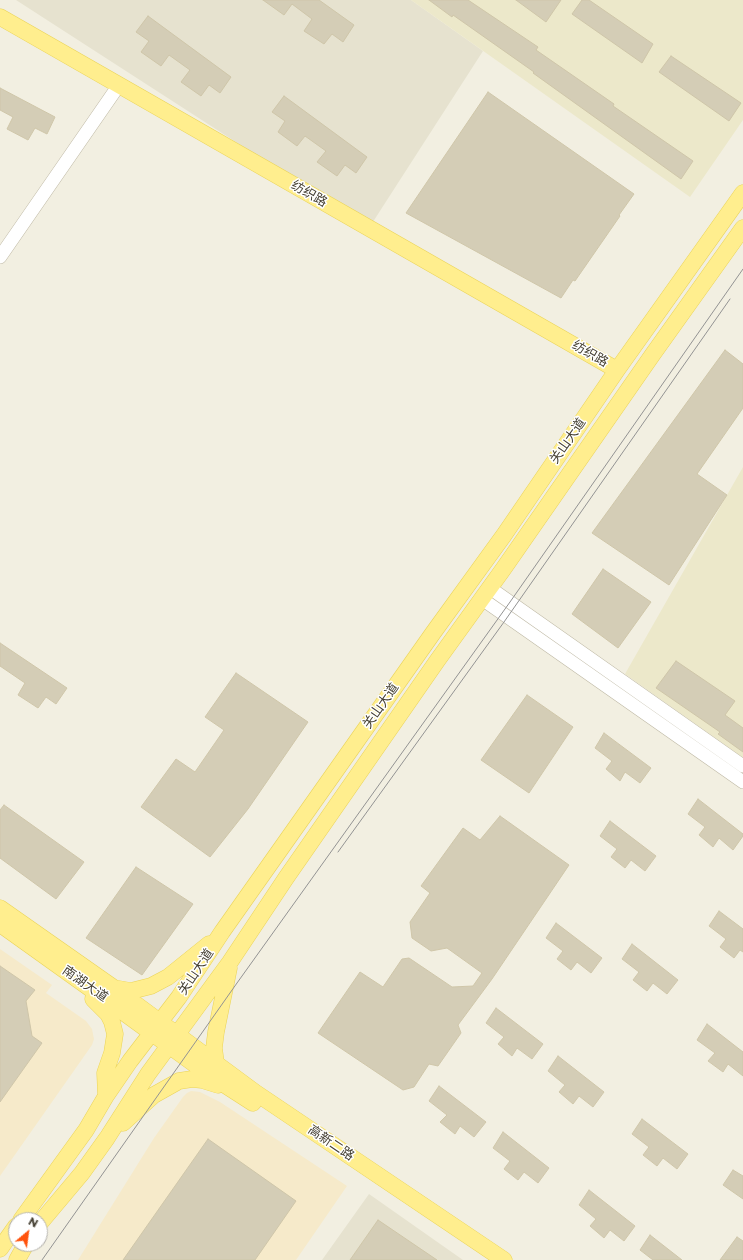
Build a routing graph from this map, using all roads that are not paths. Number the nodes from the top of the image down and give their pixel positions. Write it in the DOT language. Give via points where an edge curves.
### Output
graph roads {
  1 [pos="0,17"];
  2 [pos="118,85"];
  3 [pos="743,193"];
  4 [pos="743,228"];
  5 [pos="0,257"];
  6 [pos="617,370"];
  7 [pos="486,593"];
  8 [pos="743,766"];
  9 [pos="743,782"];
  10 [pos="0,908"];
  11 [pos="0,924"];
  12 [pos="222,932"];
  13 [pos="41,953"];
  14 [pos="230,962"];
  15 [pos="114,988"];
  16 [pos="156,1027"];
  17 [pos="173,1040"];
  18 [pos="216,1063"];
  19 [pos="236,1092"];
  20 [pos="106,1096"];
  21 [pos="107,1138"];
  22 [pos="26,1212"];
  23 [pos="48,1213"];
  24 [pos="8,1238"];
  25 [pos="0,1249"];
  26 [pos="486,1260"];
  27 [pos="504,1260"];
  1 -- 2 [label="main road, 纺织路"];
  2 -- 5 [label="street"];
  2 -- 6 [label="main road, 纺织路"];
  3 -- 6 [label="main road, 关山大道"];
  4 -- 7 [label="main road, 关山大道"];
  6 -- 12 [label="main road, 关山大道" via="504,536"];
  7 -- 8 [label="street"];
  7 -- 9 [label="street"];
  7 -- 14 [label="main road, 关山大道" via="290,872"];
  10 -- 15 [label="main road, 南湖大道"];
  11 -- 13 [label="main road, 南湖大道"];
  12 -- 15 [label="main road" via="168,977 151,986 131,991"];
  12 -- 16 [label="main road, 关山大道"];
  13 -- 16 [label="main road, 南湖大道"];
  13 -- 20 [label="main road" via="100,1005 112,1022 115,1034 105,1073"];
  14 -- 17 [label="main road, 关山大道"];
  14 -- 18 [label="main road" via="216,1032"];
  15 -- 16 [label="main road, 南湖大道"];
  16 -- 17 [label="main road, 南湖大道"];
  16 -- 20 [label="main road, 关山大道"];
  17 -- 18 [label="main road, 高新二路"];
  17 -- 19 [label="main road, 高新二路" via="208,1074"];
  17 -- 21 [label="main road, 关山大道"];
  18 -- 27 [label="main road, 高新二路" via="256,1093"];
  19 -- 21 [label="main road" via="202,1080 179,1081 154,1095"];
  19 -- 26 [label="main road, 高新二路"];
  20 -- 22 [label="main road, 关山大道" via="86,1130"];
  21 -- 23 [label="main road, 关山大道"];
  24 -- 25 [label="main road"];
}
